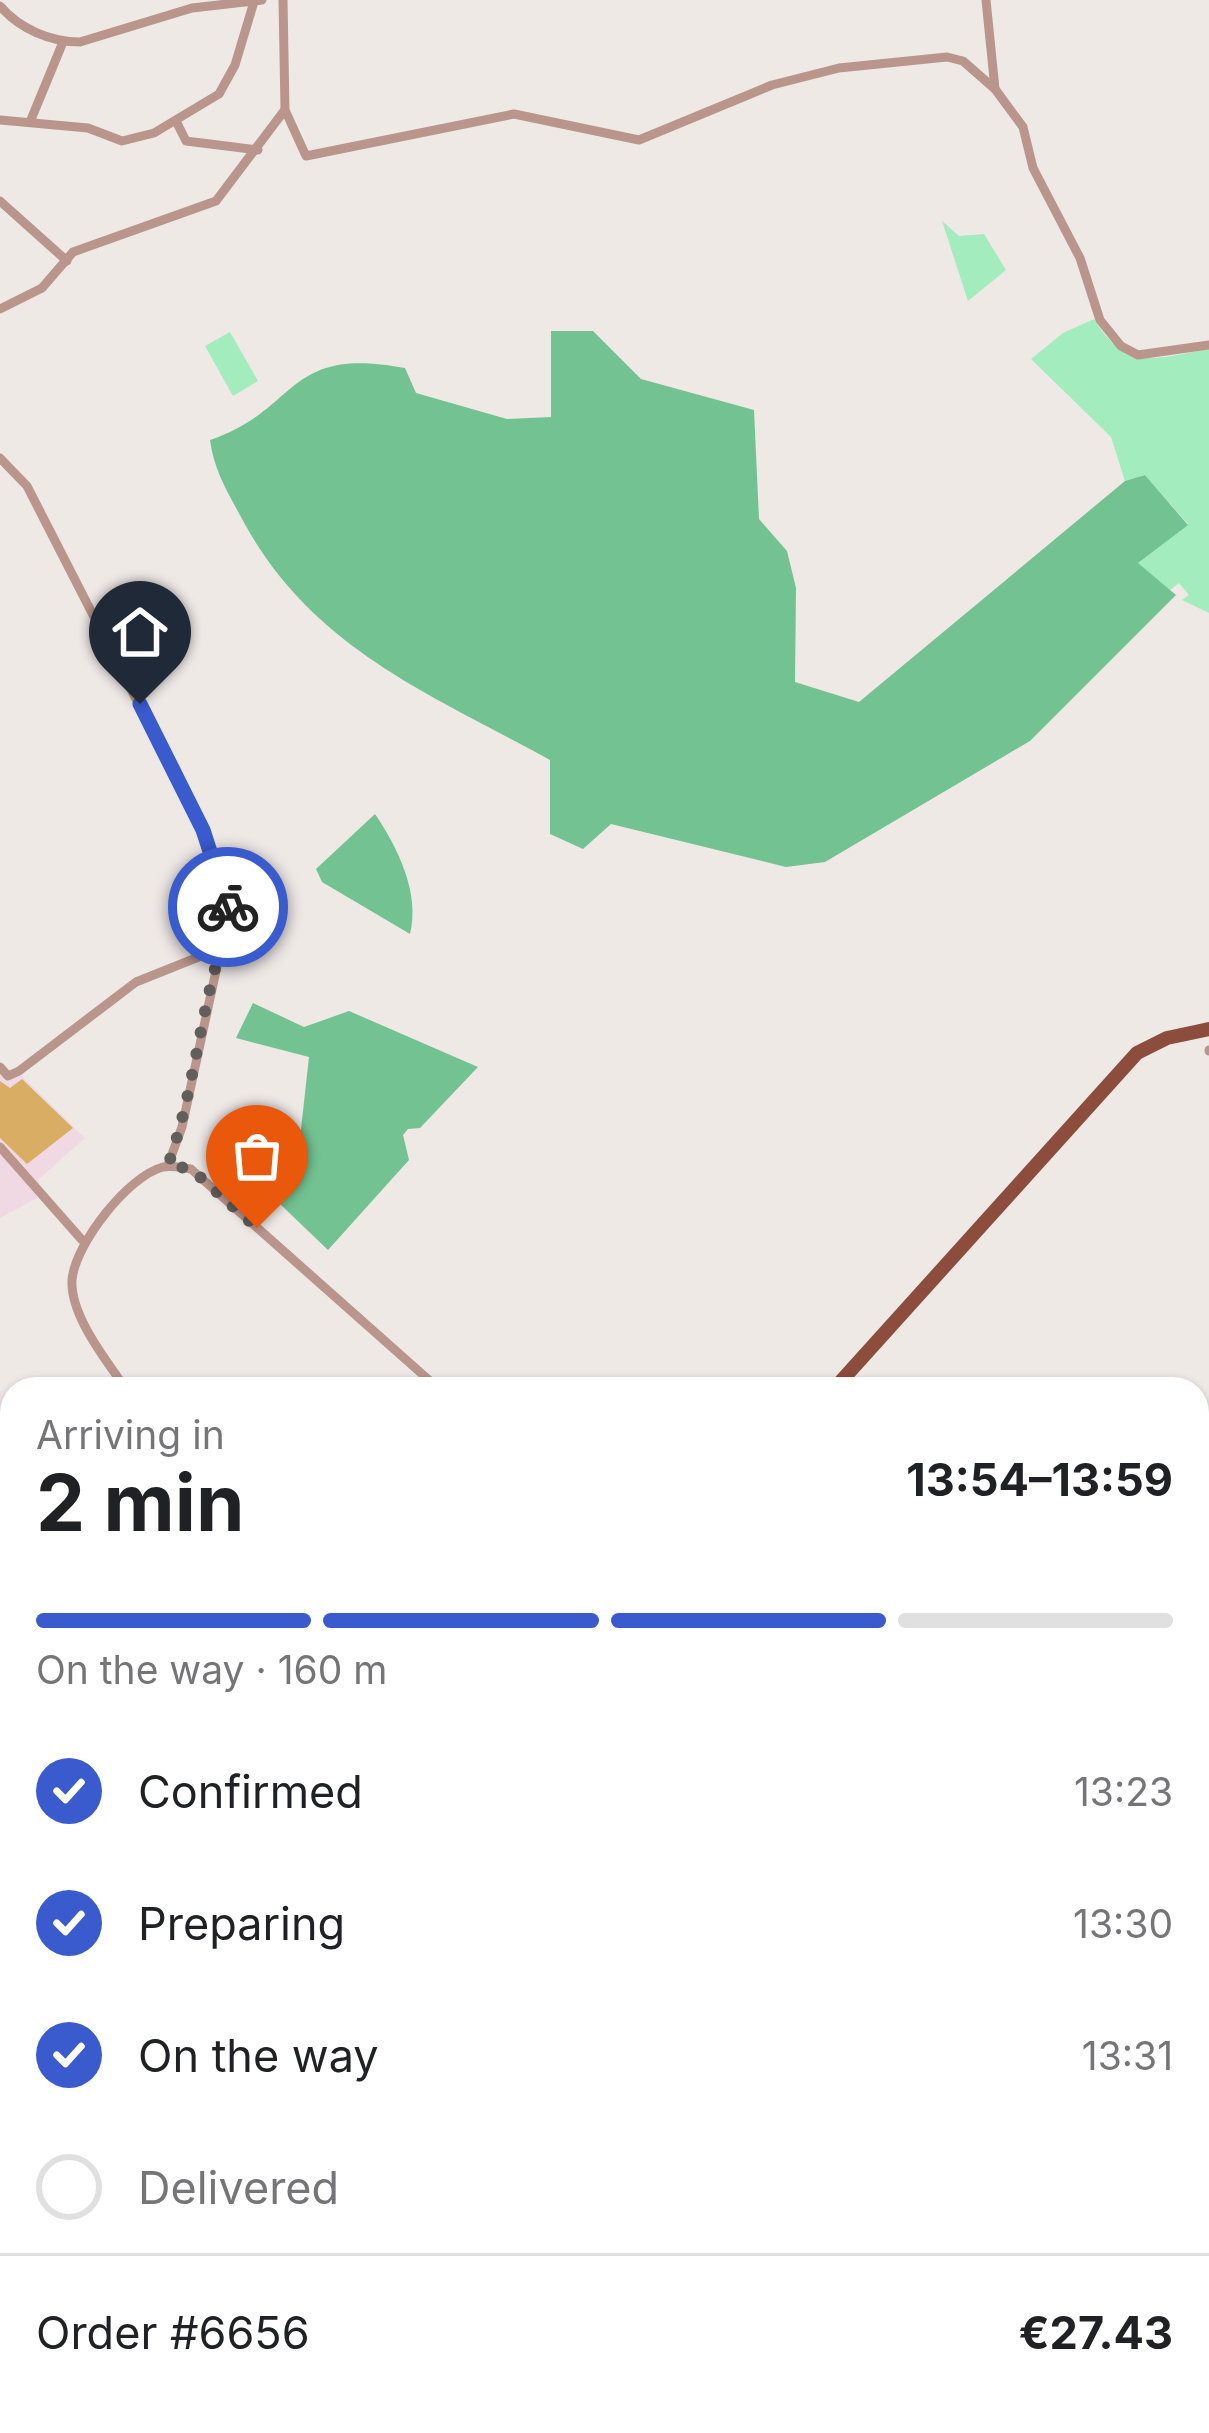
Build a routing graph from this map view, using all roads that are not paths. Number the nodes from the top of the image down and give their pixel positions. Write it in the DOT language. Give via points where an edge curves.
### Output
graph roads {
  1 [pos="283,0"];
  2 [pos="986,0"];
  3 [pos="234,3"];
  4 [pos="258,3"];
  5 [pos="0,6"];
  6 [pos="63,42"];
  7 [pos="995,89"];
  8 [pos="285,110"];
  9 [pos="0,120"];
  10 [pos="176,121"];
  11 [pos="31,122"];
  12 [pos="258,150"];
  13 [pos="0,201"];
  14 [pos="67,261"];
  15 [pos="0,309"];
  16 [pos="1209,345"];
  17 [pos="0,458"];
  18 [pos="220,948"];
  19 [pos="1209,1029"];
  20 [pos="0,1067"];
  21 [pos="0,1147"];
  22 [pos="168,1165"];
  23 [pos="82,1240"];
  24 [pos="119,1377"];
  25 [pos="425,1377"];
  26 [pos="845,1377"];
  1 -- 8 [label="street"];
  2 -- 7 [label="street"];
  3 -- 4 [label="street"];
  3 -- 6 [label="street"];
  4 -- 10 [label="street" via="219,94"];
  5 -- 6 [label="street" via="15,24"];
  6 -- 11 [label="street"];
  7 -- 8 [label="street" via="963,61 928,57 772,85 639,140 514,114 306,156"];
  7 -- 16 [label="street" via="1023,127 1110,335 1138,355"];
  8 -- 12 [label="street"];
  9 -- 11 [label="street"];
  10 -- 11 [label="street" via="122,141"];
  10 -- 12 [label="street" via="186,141"];
  12 -- 14 [label="street" via="200,211"];
  13 -- 14 [label="street"];
  14 -- 15 [label="street" via="42,288"];
  17 -- 18 [label="street" via="27,486 203,830 232,926"];
  18 -- 20 [label="street" via="136,982 19,1071 8,1076"];
  18 -- 22 [label="street"];
  19 -- 26 [label="main road" via="1137,1053"];
  21 -- 23 [label="street"];
  22 -- 23 [label="street" via="146,1174"];
  22 -- 25 [label="street" via="191,1169"];
  23 -- 24 [label="street" via="72,1282 77,1302"];
}
